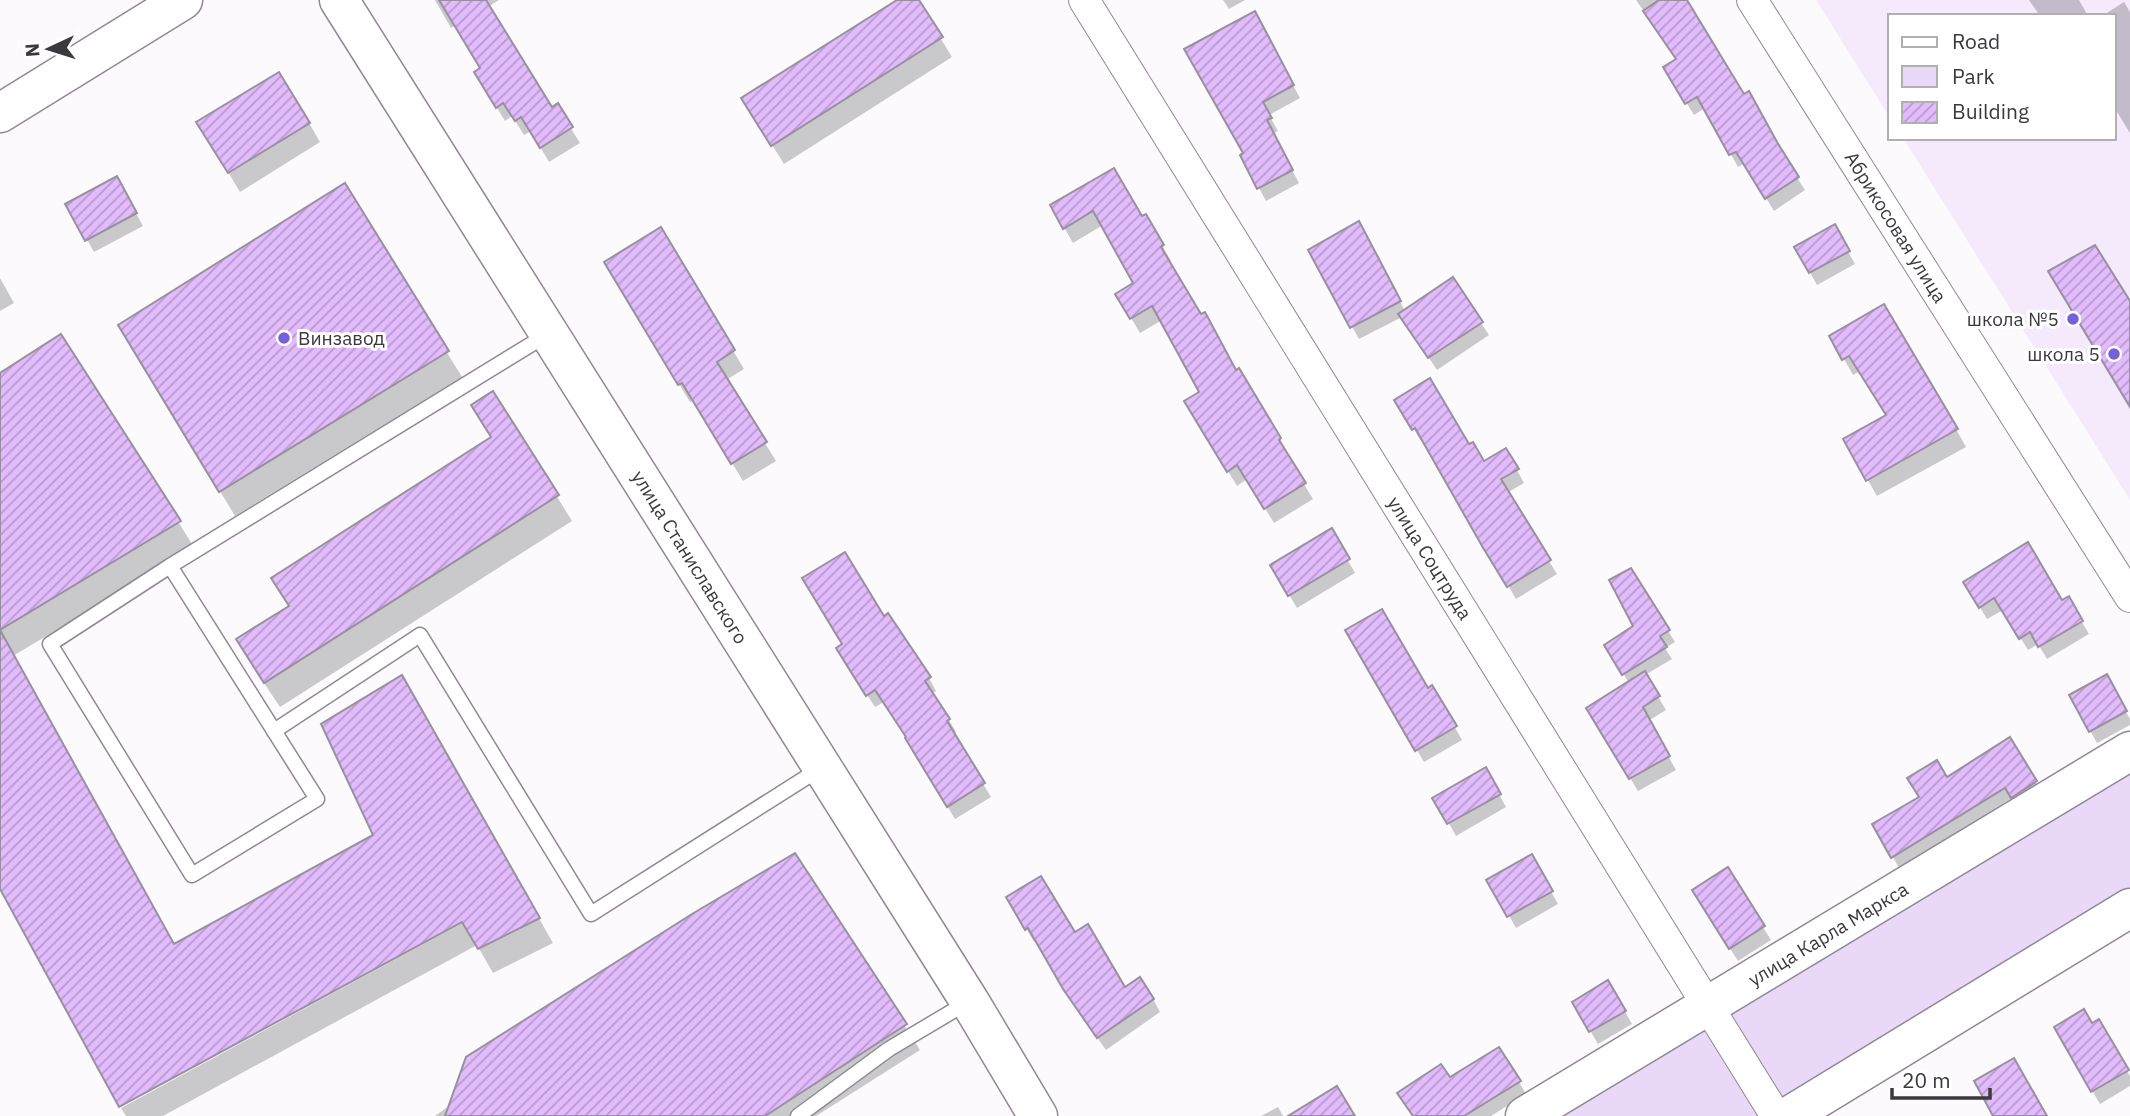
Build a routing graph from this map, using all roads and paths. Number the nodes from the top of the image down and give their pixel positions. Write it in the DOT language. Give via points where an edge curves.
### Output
graph roads {
  1 [pos="183,0"];
  2 [pos="339,0"];
  3 [pos="1084,0"];
  4 [pos="1752,0"];
  5 [pos="0,113"];
  6 [pos="549,334"];
  7 [pos="170,566"];
  8 [pos="2130,597"];
  9 [pos="274,731"];
  10 [pos="2130,751"];
  11 [pos="822,768"];
  12 [pos="2130,908"];
  13 [pos="970,1002"];
  14 [pos="1708,1007"];
  15 [pos="798,1116"];
  16 [pos="1038,1116"];
  17 [pos="1525,1116"];
  18 [pos="1776,1116"];
  19 [pos="1789,1116"];
  1 -- 5 [label="main road"];
  2 -- 6 [label="main road, улица Станиславского"];
  3 -- 14 [label="street, улица Соцтруда"];
  4 -- 8 [label="street, Абрикосовая улица"];
  6 -- 7 [label="lane"];
  6 -- 11 [label="main road, улица Станиславского"];
  7 -- 9 [label="lane"];
  7 -- 9 [label="lane" via="50,644 192,875 317,799"];
  9 -- 11 [label="lane" via="420,635 591,914"];
  10 -- 14 [label="main road, улица Карла Маркса"];
  11 -- 13 [label="main road, улица Станиславского"];
  12 -- 19 [label="main road"];
  13 -- 15 [label="lane" via="889,1049"];
  13 -- 16 [label="main road, улица Станиславского"];
  14 -- 17 [label="main road, улица Карла Маркса"];
  14 -- 18 [label="street, улица Соцтруда"];
}
